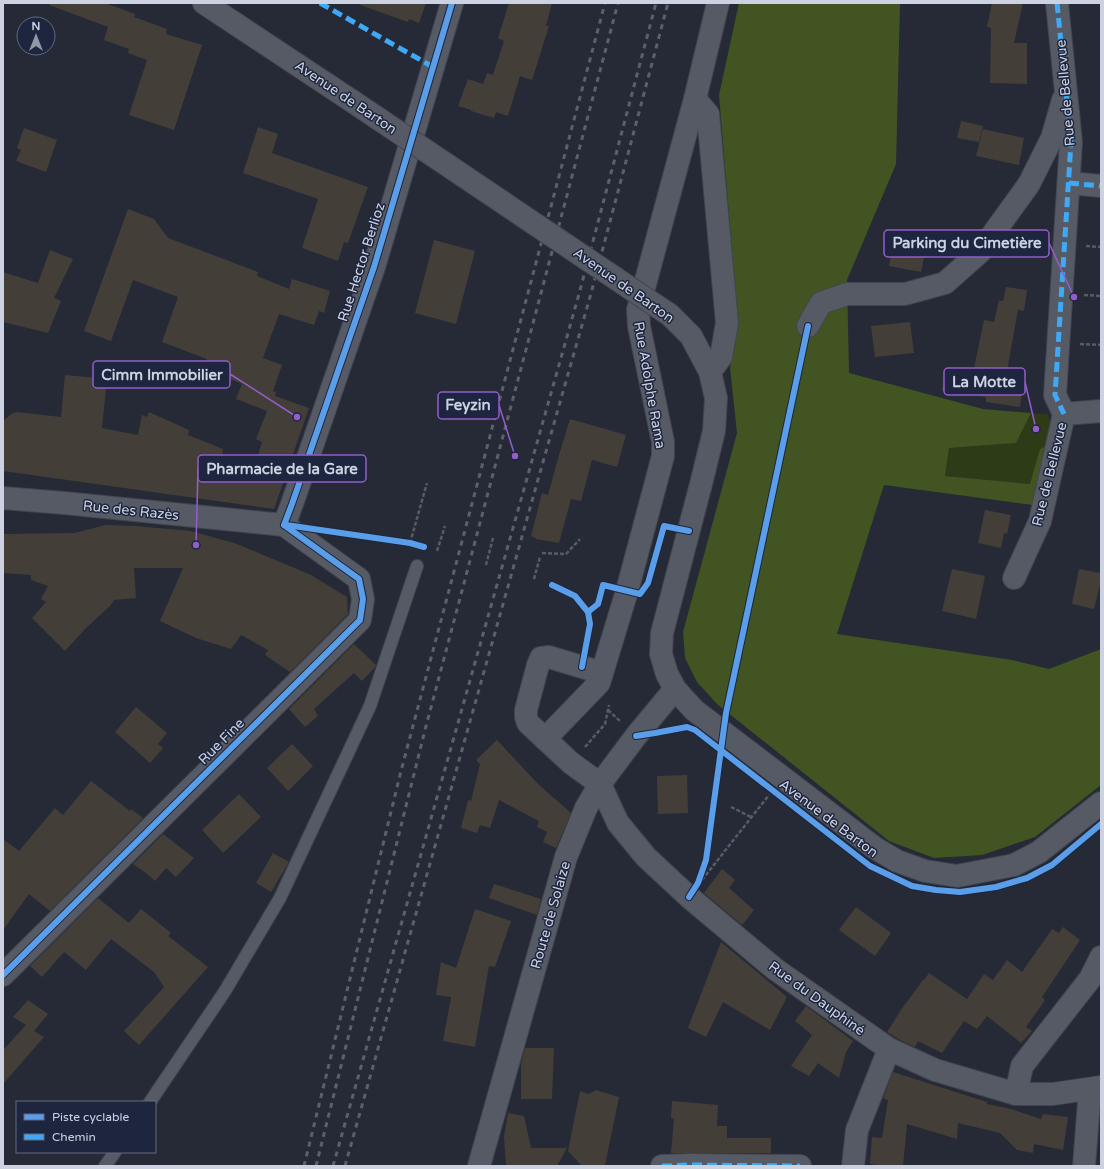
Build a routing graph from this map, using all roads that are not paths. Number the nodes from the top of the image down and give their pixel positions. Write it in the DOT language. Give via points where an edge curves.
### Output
graph roads {
  1 [pos="204,3"];
  2 [pos="452,3"];
  3 [pos="718,3"];
  4 [pos="1057,3"];
  5 [pos="1066,90"];
  6 [pos="695,99"];
  7 [pos="1069,183"];
  8 [pos="1101,186"];
  9 [pos="808,326"];
  10 [pos="710,372"];
  11 [pos="1101,411"];
  12 [pos="1064,414"];
  13 [pos="3,498"];
  14 [pos="284,525"];
  15 [pos="417,566"];
  16 [pos="1014,578"];
  17 [pos="602,673"];
  18 [pos="674,689"];
  19 [pos="545,739"];
  20 [pos="600,784"];
  21 [pos="1101,803"];
  22 [pos="1101,957"];
  23 [pos="3,975"];
  24 [pos="889,1049"];
  25 [pos="1095,1088"];
  26 [pos="1016,1094"];
  27 [pos="151,1101"];
  28 [pos="114,1153"];
  29 [pos="105,1166"];
  30 [pos="479,1166"];
  31 [pos="662,1166"];
  32 [pos="800,1166"];
  33 [pos="853,1166"];
  34 [pos="1084,1166"];
  1 -- 10 [label="street, Avenue de Barton, bridge" via="670,315 691,336"];
  2 -- 14 [label="street, Rue Hector Berlioz" via="374,267"];
  3 -- 6 [label="street, Rue Adolphe Rama"];
  4 -- 5 [label="street, Rue de Bellevue"];
  5 -- 7 [label="street, Rue de Bellevue" via="1071,142"];
  5 -- 9 [label="street" via="1052,138 1029,184 980,252 945,283 905,294 847,294 821,303"];
  6 -- 10 [label="street" via="708,114 727,323 721,357"];
  6 -- 17 [label="street, Rue Adolphe Rama" via="638,310 663,442 663,456"];
  7 -- 8 [label="street"];
  7 -- 12 [label="street, Rue de Bellevue" via="1055,395"];
  10 -- 18 [label="street, Avenue de Barton" via="716,398 714,431 662,633 661,654"];
  11 -- 12 [label="street, Rue de Bellevue"];
  12 -- 16 [label="street, Rue de Bellevue" via="1040,521"];
  13 -- 14 [label="street, Rue des Razès"];
  14 -- 23 [label="street, Rue Fine" via="360,579 363,599 360,620"];
  15 -- 27 [label="lane" via="370,706 280,898 225,991"];
  17 -- 19 [label="street, Rue Adolphe Rama" via="599,683"];
  17 -- 19 [label="street" via="549,657 541,658 526,717 528,723"];
  18 -- 20 [label="street, Route de Solaize"];
  18 -- 21 [label="street, Avenue de Barton" via="694,710 875,848 897,861 925,871 957,876 1014,865 1039,852"];
  19 -- 20 [label="street" via="571,763"];
  20 -- 24 [label="street, Rue du Dauphiné" via="618,823 646,857 689,897 775,969"];
  20 -- 30 [label="street, Route de Solaize" via="586,808 566,857"];
  22 -- 26 [label="street" via="1090,979 1022,1066"];
  24 -- 26 [label="street, Rue du Dauphiné" via="935,1070"];
  24 -- 33 [label="street" via="857,1130"];
  25 -- 26 [label="street, Rue du Dauphiné" via="1053,1094"];
  25 -- 34 [label="street"];
  28 -- 29 [label="lane"];
  31 -- 32 [label="street"];
}
